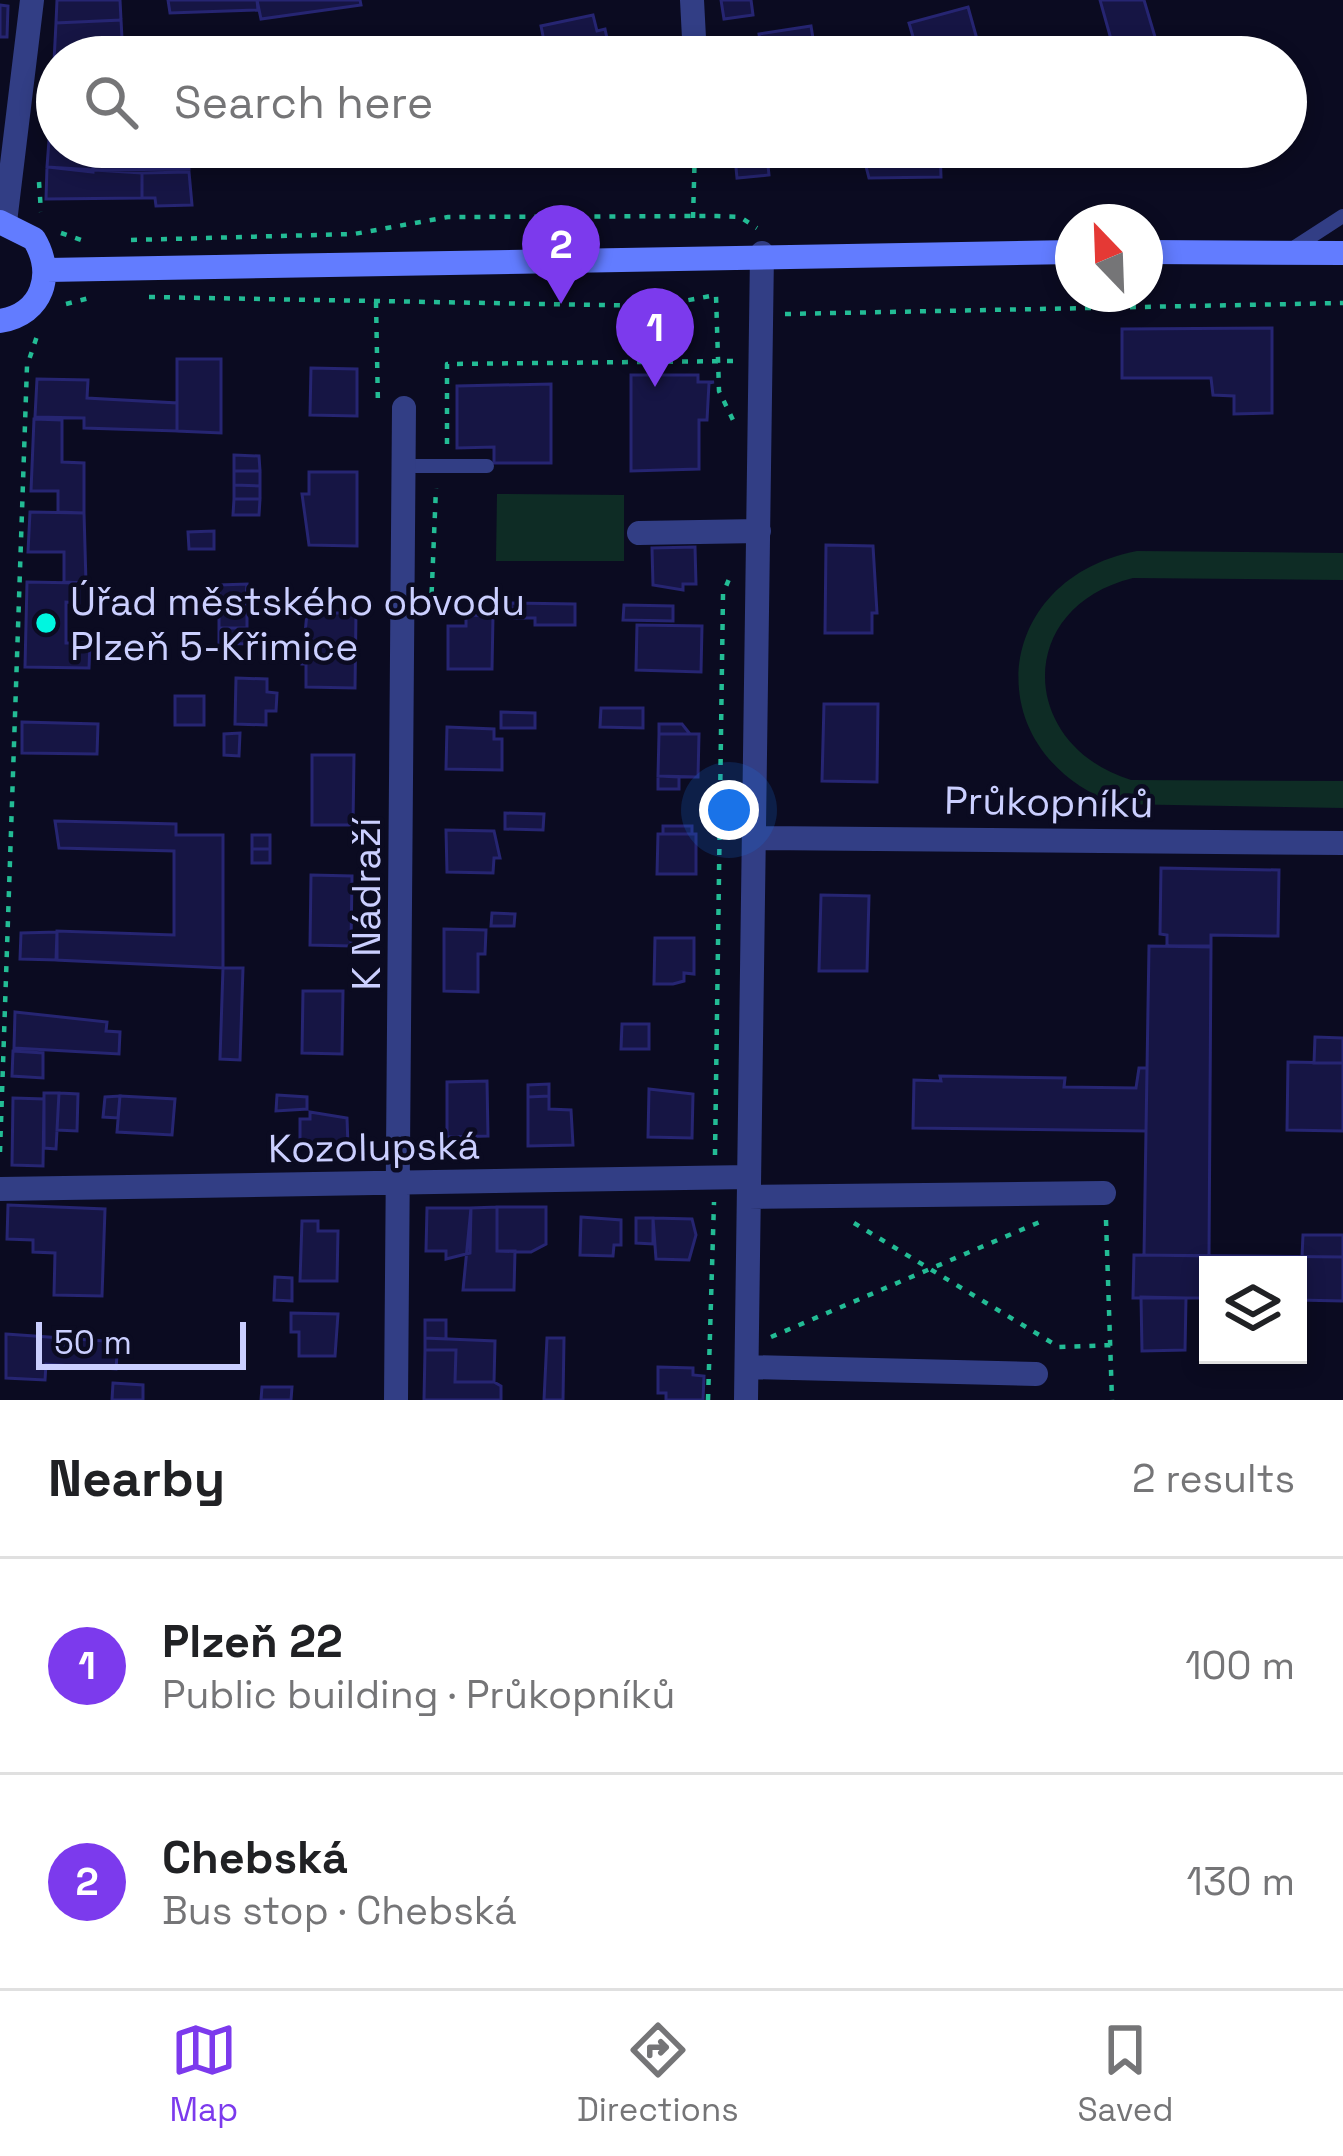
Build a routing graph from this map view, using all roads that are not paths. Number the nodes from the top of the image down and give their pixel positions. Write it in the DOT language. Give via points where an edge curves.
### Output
graph roads {
  1 [pos="32,0"];
  2 [pos="692,0"];
  3 [pos="693,36"];
  4 [pos="1343,216"];
  5 [pos="2,222"];
  6 [pos="763,242"];
  7 [pos="1055,251"];
  8 [pos="1163,252"];
  9 [pos="1287,253"];
  10 [pos="1343,253"];
  11 [pos="46,270"];
  12 [pos="0,321"];
  13 [pos="404,408"];
  14 [pos="404,466"];
  15 [pos="487,466"];
  16 [pos="759,531"];
  17 [pos="639,533"];
  18 [pos="754,838"];
  19 [pos="1343,843"];
  20 [pos="401,1182"];
  21 [pos="749,1187"];
  22 [pos="0,1189"];
  23 [pos="1104,1192"];
  24 [pos="747,1357"];
  25 [pos="1036,1374"];
  26 [pos="396,1400"];
  27 [pos="746,1400"];
  1 -- 5 [label="street"];
  2 -- 3 [label="street"];
  4 -- 9 [label="lane"];
  5 -- 11 [label="main road" via="34,239"];
  6 -- 7 [label="main road"];
  6 -- 11 [label="main road"];
  6 -- 16 [label="street"];
  8 -- 9 [label="main road"];
  9 -- 10 [label="main road"];
  11 -- 12 [label="main road" via="38,300"];
  13 -- 14 [label="street, K Nádraží"];
  14 -- 15 [label="lane"];
  14 -- 20 [label="street, K Nádraží"];
  16 -- 17 [label="street"];
  16 -- 18 [label="street"];
  18 -- 19 [label="street, Průkopníků"];
  18 -- 21 [label="street"];
  20 -- 21 [label="street, Kozolupská" via="715,1178"];
  20 -- 22 [label="street, Kozolupská"];
  20 -- 26 [label="street, K Nádraží"];
  21 -- 23 [label="street, Kozolupská"];
  21 -- 24 [label="street"];
  24 -- 25 [label="street"];
  24 -- 27 [label="street"];
}
